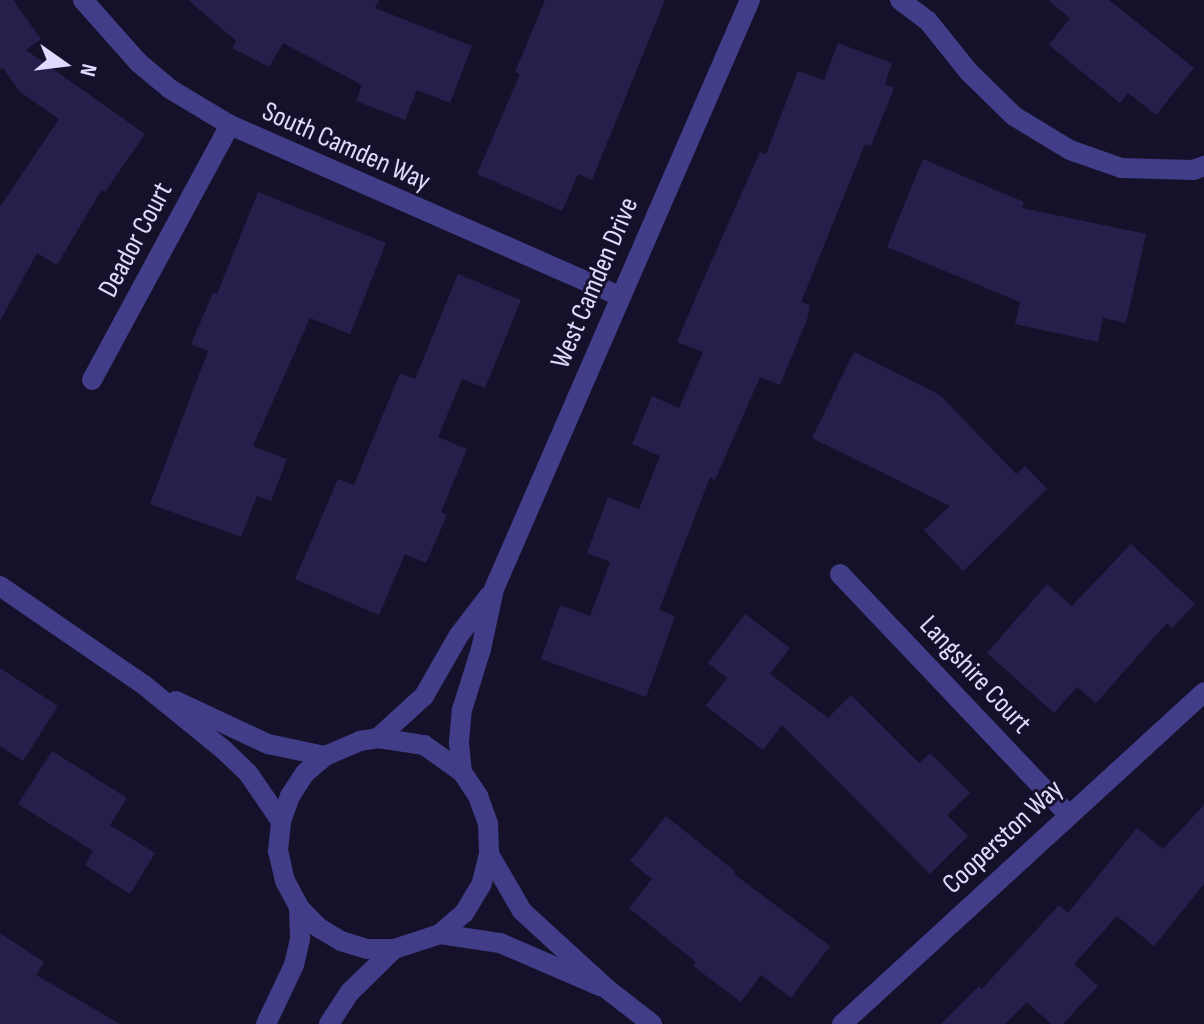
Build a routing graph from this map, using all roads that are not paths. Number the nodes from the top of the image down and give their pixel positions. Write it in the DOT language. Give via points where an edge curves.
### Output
graph roads {
  1 [pos="83,0"];
  2 [pos="750,0"];
  3 [pos="900,0"];
  4 [pos="230,125"];
  5 [pos="1204,166"];
  6 [pos="619,296"];
  7 [pos="92,380"];
  8 [pos="840,574"];
  9 [pos="0,586"];
  10 [pos="494,589"];
  11 [pos="144,685"];
  12 [pos="1204,692"];
  13 [pos="378,738"];
  14 [pos="325,756"];
  15 [pos="462,772"];
  16 [pos="1069,815"];
  17 [pos="281,821"];
  18 [pos="489,854"];
  19 [pos="299,907"];
  20 [pos="440,934"];
  21 [pos="394,949"];
  22 [pos="607,989"];
  23 [pos="266,1024"];
  24 [pos="329,1024"];
  25 [pos="652,1024"];
  26 [pos="842,1024"];
  1 -- 4 [label="street, South Camden Way" via="139,63 170,89"];
  2 -- 6 [label="street, West Camden Drive"];
  3 -- 5 [label="street" via="928,21 1014,116 1070,150 1121,168"];
  4 -- 6 [label="street, South Camden Way"];
  4 -- 7 [label="street, Deador Court"];
  6 -- 10 [label="street, West Camden Drive"];
  8 -- 16 [label="street, Langshire Court"];
  9 -- 11 [label="street"];
  10 -- 13 [label="street, West Camden Drive" via="459,635 424,696"];
  10 -- 15 [label="street, West Camden Drive" via="462,710"];
  11 -- 14 [label="street" via="268,744"];
  11 -- 17 [label="street" via="248,773"];
  12 -- 16 [label="street, Cooperston Way"];
  13 -- 14 [label="street"];
  13 -- 15 [label="street" via="424,745"];
  14 -- 17 [label="street" via="305,773"];
  15 -- 18 [label="street" via="483,810"];
  16 -- 26 [label="street, Cooperston Way"];
  17 -- 19 [label="street" via="278,851"];
  18 -- 20 [label="street" via="481,885 464,913"];
  18 -- 22 [label="street" via="522,911"];
  19 -- 21 [label="street" via="341,941 367,949"];
  19 -- 23 [label="street" via="294,965"];
  20 -- 21 [label="street"];
  20 -- 22 [label="street" via="500,943"];
  21 -- 24 [label="street" via="350,992"];
  22 -- 25 [label="street"];
}
